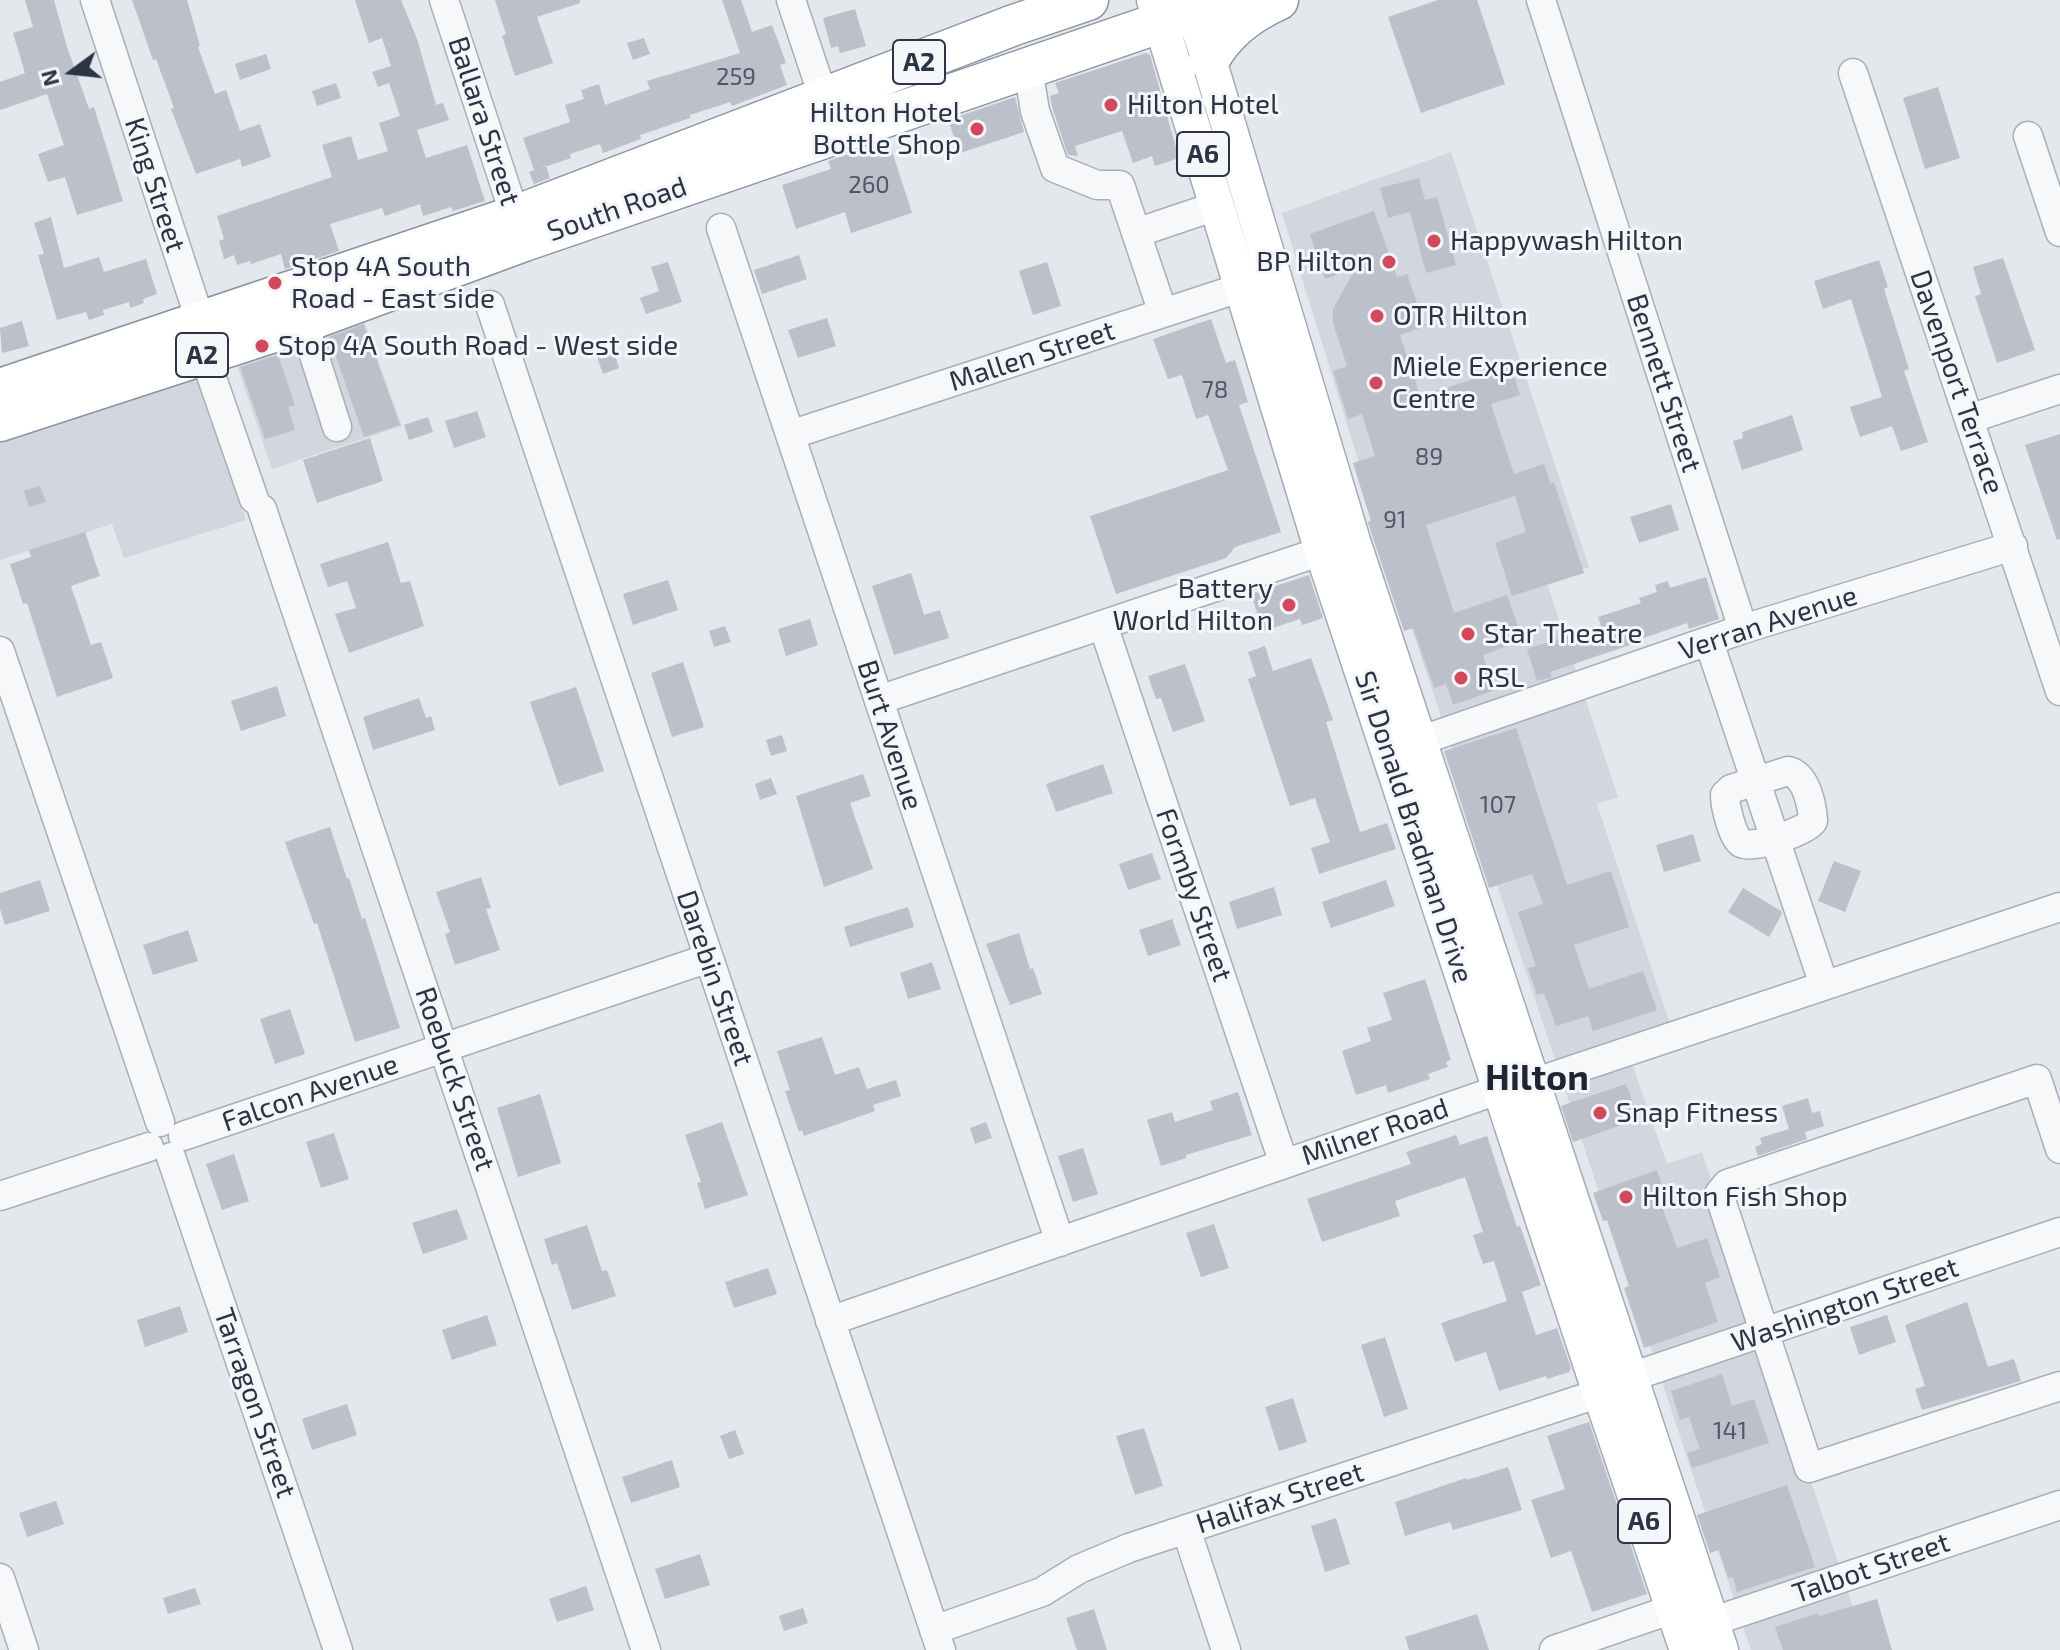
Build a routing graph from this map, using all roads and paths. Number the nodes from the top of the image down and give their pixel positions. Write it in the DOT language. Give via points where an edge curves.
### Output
graph roads {
  1 [pos="95,0"];
  2 [pos="444,0"];
  3 [pos="791,0"];
  4 [pos="1059,0"];
  5 [pos="1088,0"];
  6 [pos="1235,0"];
  7 [pos="1278,0"];
  8 [pos="1541,0"];
  9 [pos="1174,9"];
  10 [pos="1014,25"];
  11 [pos="1209,60"];
  12 [pos="1028,68"];
  13 [pos="1853,73"];
  14 [pos="824,99"];
  15 [pos="2028,136"];
  16 [pos="1219,205"];
  17 [pos="721,228"];
  18 [pos="519,229"];
  19 [pos="2060,232"];
  20 [pos="1136,233"];
  21 [pos="1258,282"];
  22 [pos="490,305"];
  23 [pos="298,307"];
  24 [pos="1163,313"];
  25 [pos="203,339"];
  26 [pos="0,389"];
  27 [pos="2060,389"];
  28 [pos="1969,419"];
  29 [pos="0,421"];
  30 [pos="337,427"];
  31 [pos="790,435"];
  32 [pos="1338,546"];
  33 [pos="2013,546"];
  34 [pos="1103,625"];
  35 [pos="1743,629"];
  36 [pos="1709,642"];
  37 [pos="0,651"];
  38 [pos="2060,691"];
  39 [pos="879,700"];
  40 [pos="1403,746"];
  41 [pos="1757,782"];
  42 [pos="1775,839"];
  43 [pos="2060,907"];
  44 [pos="709,958"];
  45 [pos="1824,985"];
  46 [pos="444,1048"];
  47 [pos="1517,1086"];
  48 [pos="166,1140"];
  49 [pos="2060,1149"];
  50 [pos="1284,1164"];
  51 [pos="0,1196"];
  52 [pos="2060,1232"];
  53 [pos="1060,1242"];
  54 [pos="830,1321"];
  55 [pos="1764,1332"];
  56 [pos="1631,1377"];
  57 [pos="2060,1386"];
  58 [pos="1600,1393"];
  59 [pos="2060,1505"];
  60 [pos="1186,1529"];
  61 [pos="0,1578"];
  62 [pos="1696,1627"];
  63 [pos="937,1640"];
  64 [pos="24,1650"];
  65 [pos="338,1650"];
  66 [pos="646,1650"];
  67 [pos="1226,1650"];
  68 [pos="1554,1650"];
  1 -- 25 [label="street, King Street"];
  2 -- 18 [label="street, Ballara Street"];
  3 -- 14 [label="street"];
  4 -- 10 [label="highway"];
  5 -- 10 [label="highway, South Road / A2"];
  6 -- 9 [label="highway, South Road / A2"];
  7 -- 11 [label="highway" via="1237,25"];
  8 -- 35 [label="street, Bennett Street"];
  9 -- 11 [label="main road, Sir Donald Bradman Drive / A6"];
  9 -- 12 [label="highway, South Road / A2"];
  9 -- 16 [label="main road, Sir Donald Bradman Drive / A6"];
  10 -- 14 [label="highway, South Road / A2"];
  11 -- 21 [label="main road, Sir Donald Bradman Drive / A6"];
  12 -- 18 [label="highway, South Road / A2"];
  12 -- 20 [label="street" via="1035,111 1055,168 1097,185 1120,185"];
  13 -- 28 [label="street, Davenport Terrace"];
  14 -- 18 [label="highway, South Road / A2"];
  15 -- 19 [label="street"];
  16 -- 20 [label="street"];
  16 -- 21 [label="main road, Sir Donald Bradman Drive / A6"];
  17 -- 31 [label="street, Burt Avenue"];
  18 -- 23 [label="highway, South Road / A2"];
  20 -- 24 [label="street"];
  21 -- 24 [label="street, Mallen Street"];
  21 -- 32 [label="main road, Sir Donald Bradman Drive / A6"];
  22 -- 44 [label="street, Darebin Street"];
  23 -- 25 [label="highway, South Road / A2"];
  23 -- 30 [label="street"];
  24 -- 31 [label="street, Mallen Street"];
  25 -- 26 [label="highway, South Road / A2"];
  25 -- 29 [label="highway, South Road / A2"];
  25 -- 46 [label="street, Roebuck Street"];
  27 -- 28 [label="street"];
  28 -- 33 [label="street, Davenport Terrace"];
  31 -- 39 [label="street, Burt Avenue"];
  32 -- 34 [label="street"];
  32 -- 40 [label="main road, Sir Donald Bradman Drive / A6"];
  33 -- 35 [label="street, Verran Avenue"];
  33 -- 38 [label="street, Davenport Terrace"];
  34 -- 39 [label="street"];
  34 -- 50 [label="street, Formby Street"];
  35 -- 36 [label="street, Verran Avenue"];
  36 -- 40 [label="street, Verran Avenue"];
  36 -- 41 [label="street"];
  37 -- 48 [label="street, Tarragon Street"];
  39 -- 53 [label="street, Burt Avenue"];
  40 -- 47 [label="main road, Sir Donald Bradman Drive / A6"];
  41 -- 42 [label="street"];
  41 -- 42 [label="street" via="1796,772 1809,801 1809,827"];
  42 -- 45 [label="street"];
  43 -- 45 [label="street, Milner Road"];
  44 -- 46 [label="street, Falcon Avenue"];
  44 -- 54 [label="street, Darebin Street"];
  45 -- 47 [label="street, Milner Road"];
  46 -- 48 [label="street, Falcon Avenue"];
  46 -- 66 [label="street, Roebuck Street"];
  47 -- 50 [label="street, Milner Road"];
  47 -- 56 [label="main road, Sir Donald Bradman Drive / A6"];
  47 -- 58 [label="main road, Sir Donald Bradman Drive / A6"];
  48 -- 51 [label="street, Falcon Avenue"];
  48 -- 65 [label="street, Tarragon Street"];
  49 -- 55 [label="street" via="2037,1079 1727,1184 1719,1194"];
  50 -- 53 [label="street, Milner Road"];
  52 -- 55 [label="street, Washington Street"];
  53 -- 54 [label="street, Milner Road"];
  54 -- 63 [label="street, Darebin Street"];
  55 -- 56 [label="street, Washington Street"];
  55 -- 57 [label="street" via="1809,1468"];
  56 -- 58 [label="street, Halifax Street"];
  56 -- 62 [label="main road, Sir Donald Bradman Drive / A6"];
  58 -- 60 [label="street, Halifax Street"];
  58 -- 62 [label="main road, Sir Donald Bradman Drive / A6"];
  59 -- 62 [label="street, Talbot Street"];
  60 -- 63 [label="street, Halifax Street" via="1079,1569 1042,1592"];
  60 -- 67 [label="street"];
  61 -- 64 [label="street"];
  62 -- 68 [label="street, Talbot Street"];
}
